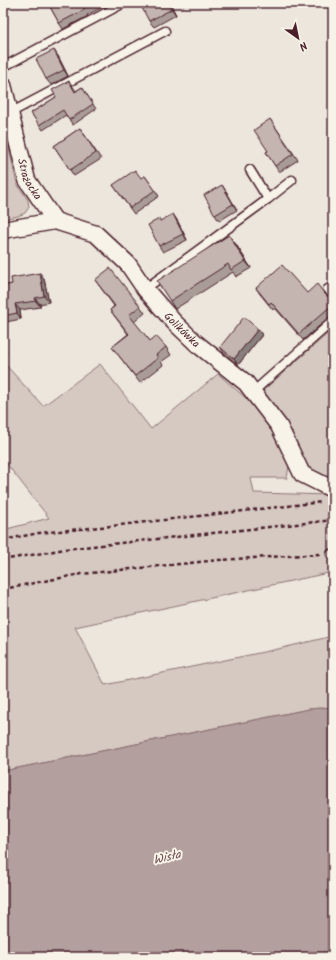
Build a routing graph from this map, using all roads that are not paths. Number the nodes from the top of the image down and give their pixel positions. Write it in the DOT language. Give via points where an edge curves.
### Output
graph roads {
  1 [pos="124,3"];
  2 [pos="165,31"];
  3 [pos="3,67"];
  4 [pos="3,85"];
  5 [pos="10,113"];
  6 [pos="250,170"];
  7 [pos="292,180"];
  8 [pos="268,199"];
  9 [pos="55,221"];
  10 [pos="3,230"];
  11 [pos="146,288"];
  12 [pos="328,289"];
  13 [pos="333,296"];
  14 [pos="333,321"];
  15 [pos="253,392"];
  16 [pos="333,487"];
  1 -- 3 [label="lane"];
  2 -- 5 [label="lane"];
  4 -- 5 [label="street, Strażacka"];
  5 -- 9 [label="street, Strażacka" via="27,180"];
  6 -- 8 [label="lane"];
  7 -- 8 [label="lane"];
  8 -- 11 [label="lane"];
  9 -- 10 [label="street, Golikówka"];
  9 -- 11 [label="street, Golikówka" via="96,234 128,264"];
  11 -- 15 [label="street, Golikówka" via="174,322"];
  12 -- 13 [label="lane"];
  14 -- 15 [label="lane"];
  15 -- 16 [label="street, Golikówka" via="279,426 302,474 330,488"];
}
